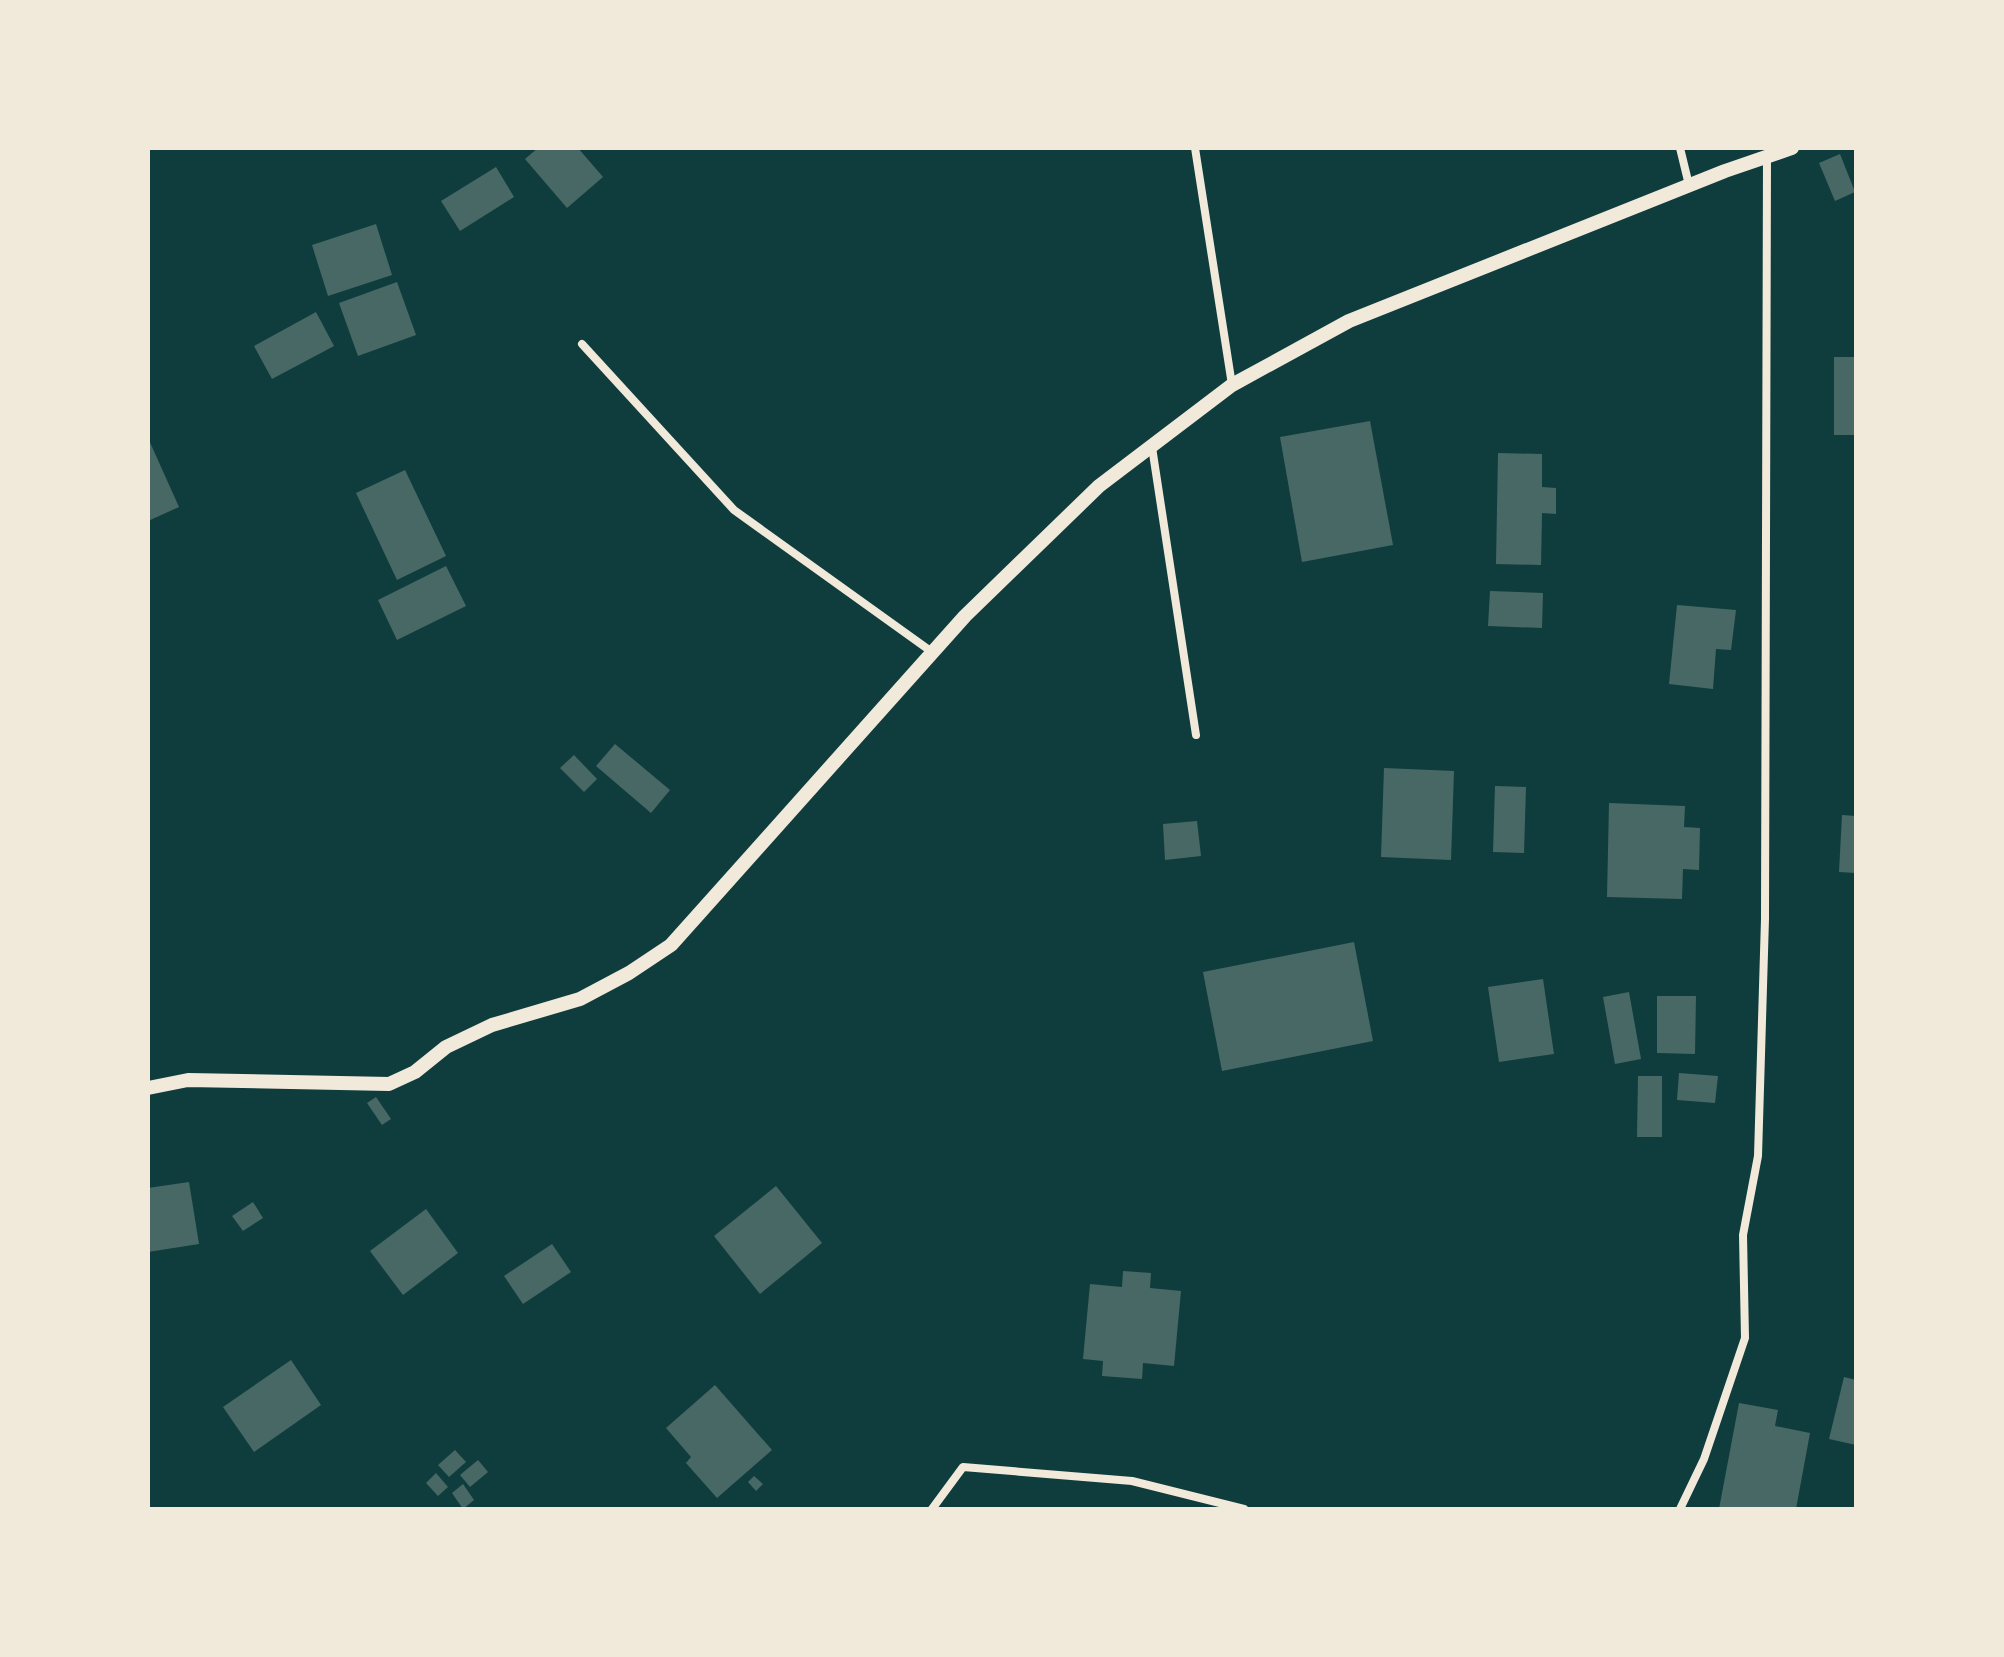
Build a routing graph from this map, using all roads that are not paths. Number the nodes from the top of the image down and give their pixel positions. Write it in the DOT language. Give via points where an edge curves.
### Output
graph roads {
  1 [pos="1195,148"];
  2 [pos="1680,148"];
  3 [pos="1792,148"];
  4 [pos="1767,156"];
  5 [pos="1689,185"];
  6 [pos="582,344"];
  7 [pos="1232,385"];
  8 [pos="1152,447"];
  9 [pos="932,652"];
  10 [pos="1196,735"];
  11 [pos="148,1088"];
  12 [pos="932,1509"];
  13 [pos="1244,1509"];
  14 [pos="1680,1509"];
  1 -- 7 [label="street"];
  2 -- 5 [label="street"];
  3 -- 4 [label="street"];
  4 -- 5 [label="street"];
  4 -- 14 [label="street" via="1765,919 1758,1156 1743,1235 1745,1338 1704,1459"];
  5 -- 7 [label="street" via="1349,321"];
  6 -- 9 [label="street" via="734,510"];
  7 -- 8 [label="street"];
  8 -- 9 [label="street" via="1099,486"];
  8 -- 10 [label="street"];
  9 -- 11 [label="street" via="671,945 629,973 580,999 492,1025 389,1084 188,1080"];
  12 -- 13 [label="street" via="963,1467 1132,1481"];
}
